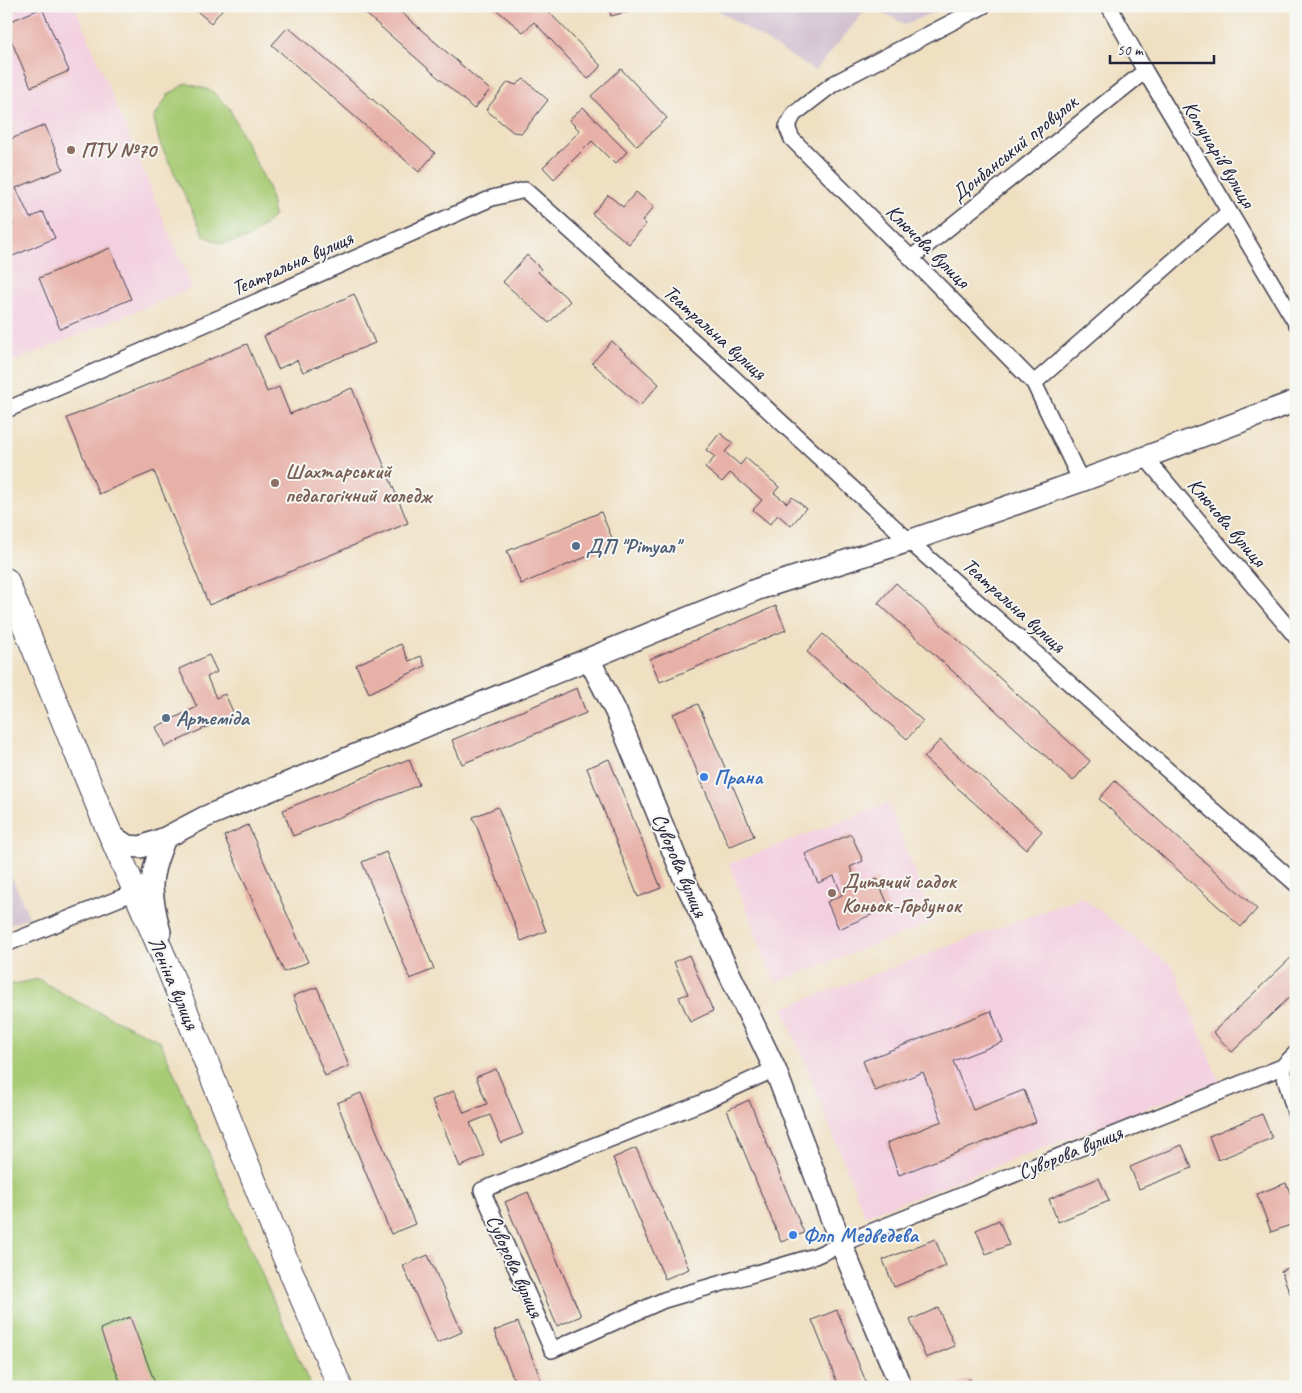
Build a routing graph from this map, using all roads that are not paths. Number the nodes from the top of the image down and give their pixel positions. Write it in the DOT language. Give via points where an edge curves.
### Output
graph roads {
  1 [pos="983,6"];
  2 [pos="1109,6"];
  3 [pos="1145,72"];
  4 [pos="1229,212"];
  5 [pos="911,258"];
  6 [pos="1296,322"];
  7 [pos="1034,383"];
  8 [pos="1296,400"];
  9 [pos="6,410"];
  10 [pos="1145,457"];
  11 [pos="1082,481"];
  12 [pos="909,541"];
  13 [pos="6,580"];
  14 [pos="1296,637"];
  15 [pos="589,659"];
  16 [pos="111,835"];
  17 [pos="165,838"];
  18 [pos="1296,884"];
  19 [pos="135,892"];
  20 [pos="6,944"];
  21 [pos="166,962"];
  22 [pos="1296,1053"];
  23 [pos="1282,1067"];
  24 [pos="775,1069"];
  25 [pos="1296,1116"];
  26 [pos="841,1244"];
  27 [pos="340,1387"];
  28 [pos="901,1387"];
  1 -- 5 [label="street, Ключова вулиця" via="833,84 794,114 788,127 792,139"];
  2 -- 3 [label="street, Комунарів вулиця"];
  3 -- 4 [label="street, Комунарів вулиця"];
  3 -- 5 [label="street, Донбанський провулок"];
  4 -- 6 [label="street, Комунарів вулиця"];
  4 -- 7 [label="street"];
  5 -- 7 [label="street, Ключова вулиця"];
  7 -- 11 [label="street, Ключова вулиця"];
  8 -- 10 [label="street"];
  9 -- 12 [label="street, Театральна вулиця" via="492,198 525,190"];
  10 -- 11 [label="street"];
  10 -- 14 [label="street, Ключова вулиця"];
  11 -- 12 [label="street"];
  12 -- 15 [label="street" via="758,589"];
  12 -- 18 [label="street, Театральна вулиця"];
  13 -- 16 [label="main road, Леніна вулиця"];
  15 -- 17 [label="street" via="205,817"];
  15 -- 24 [label="street, Суворова вулиця" via="616,712 687,885"];
  16 -- 17 [label="street" via="127,846 141,847"];
  16 -- 19 [label="main road, Леніна вулиця"];
  17 -- 21 [label="street" via="152,885"];
  19 -- 20 [label="street"];
  19 -- 21 [label="main road, Леніна вулиця"];
  21 -- 27 [label="main road, Леніна вулиця"];
  22 -- 23 [label="street, Суворова вулиця"];
  23 -- 25 [label="street"];
  23 -- 26 [label="street, Суворова вулиця"];
  24 -- 26 [label="street, Суворова вулиця"];
  24 -- 26 [label="street, Суворова вулиця" via="701,1103 482,1190 552,1350 664,1300 815,1256"];
  26 -- 28 [label="street, Суворова вулиця"];
}
